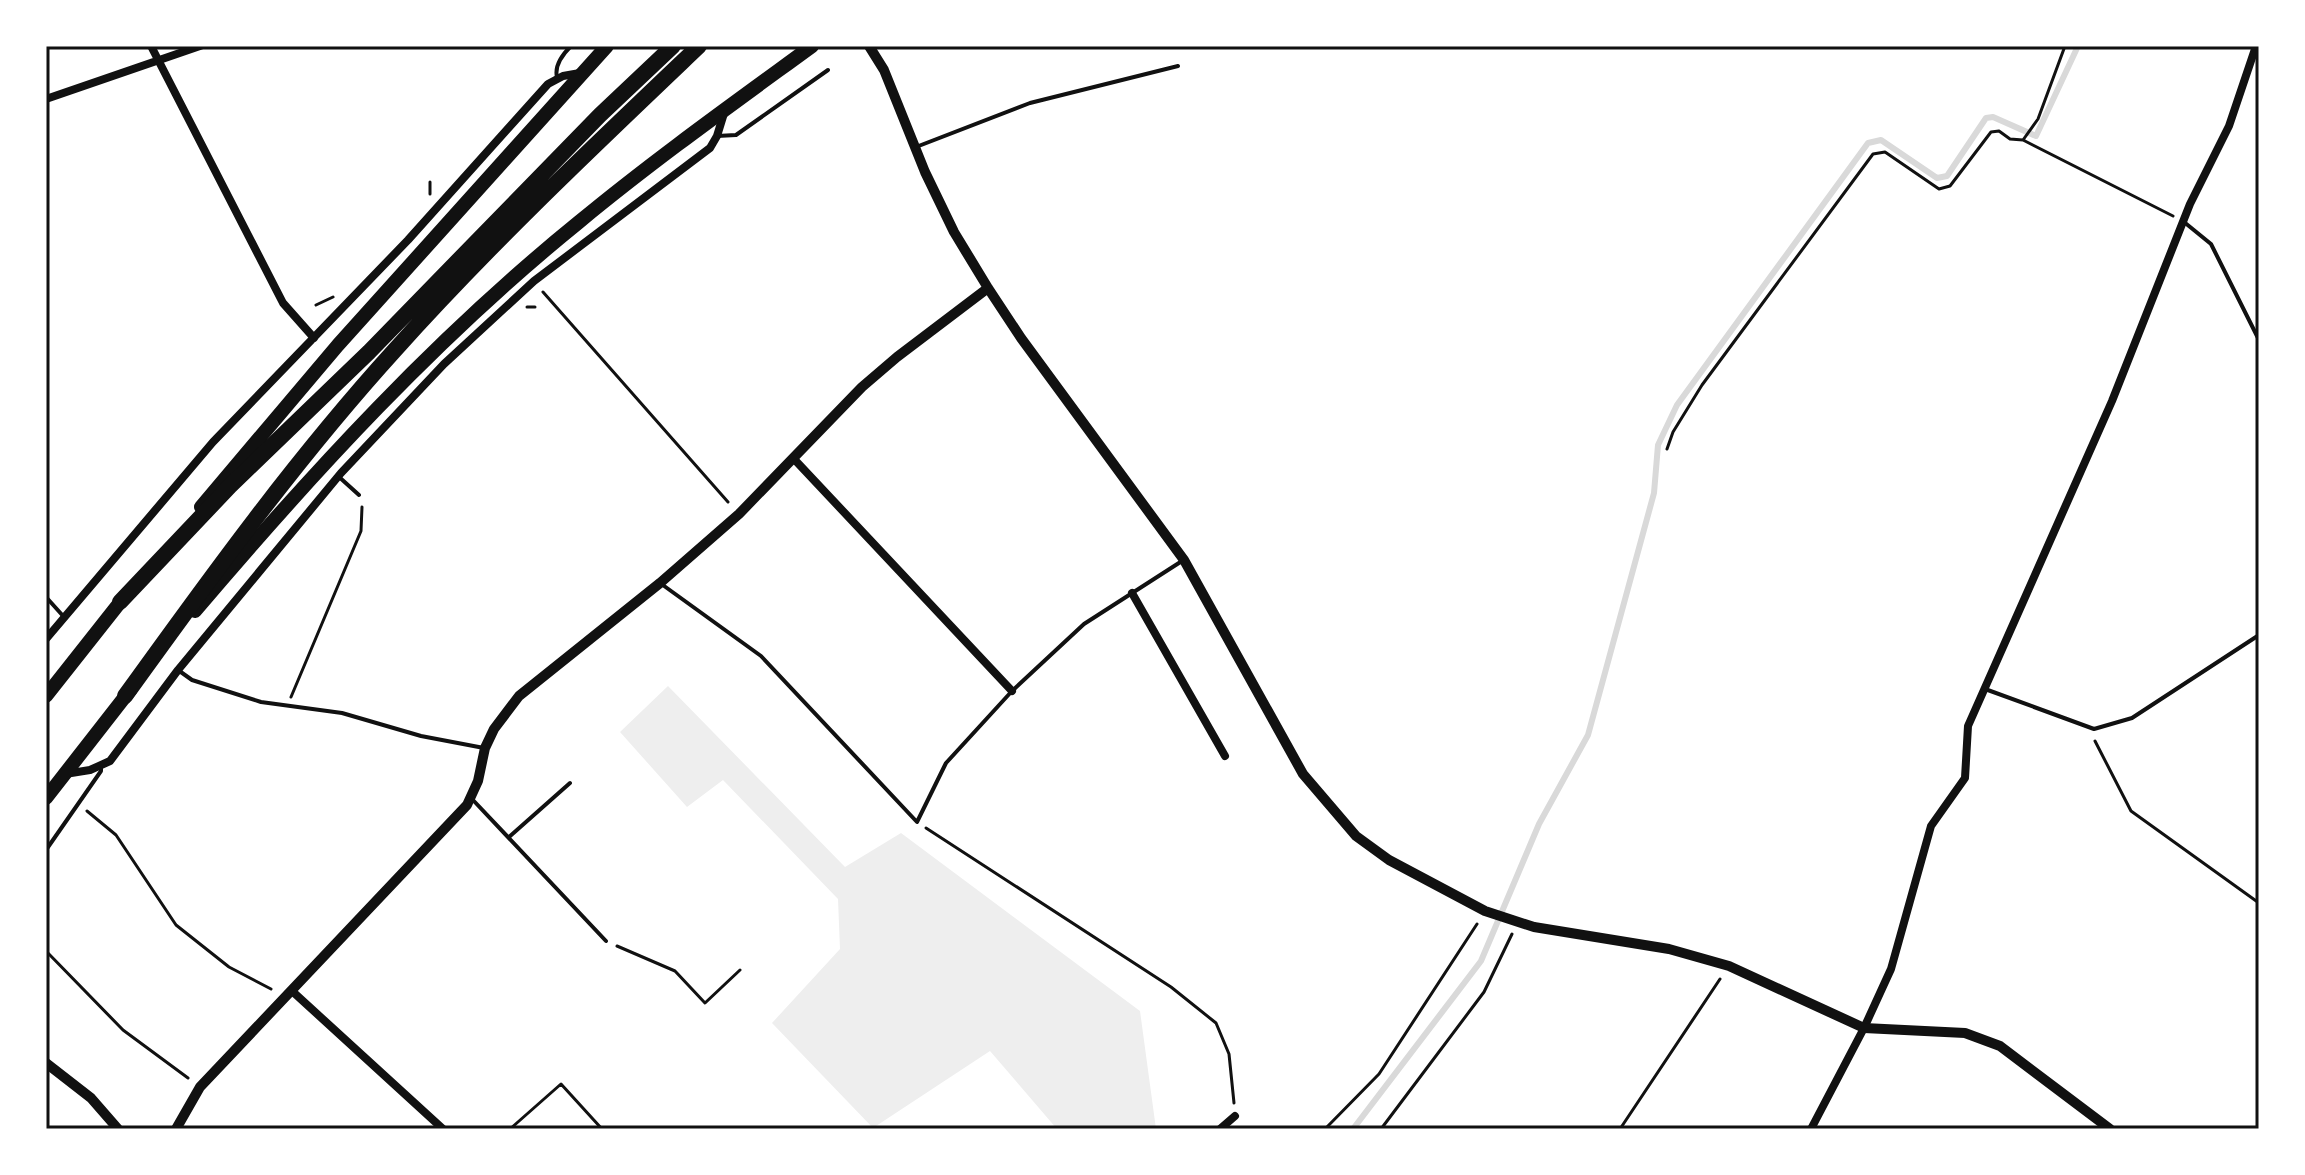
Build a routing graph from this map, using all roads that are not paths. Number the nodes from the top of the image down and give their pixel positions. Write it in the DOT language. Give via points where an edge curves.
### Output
graph roads {
  1 [pos="151,46"];
  2 [pos="200,46"];
  3 [pos="571,46"];
  4 [pos="607,46"];
  5 [pos="673,46"];
  6 [pos="699,46"];
  7 [pos="812,46"];
  8 [pos="869,46"];
  9 [pos="2256,46"];
  10 [pos="161,60"];
  11 [pos="1178,66"];
  12 [pos="828,70"];
  13 [pos="581,73"];
  14 [pos="557,79"];
  15 [pos="46,99"];
  16 [pos="725,110"];
  17 [pos="717,136"];
  18 [pos="916,147"];
  19 [pos="2183,221"];
  20 [pos="988,288"];
  21 [pos="314,338"];
  22 [pos="2259,340"];
  23 [pos="794,459"];
  24 [pos="338,476"];
  25 [pos="359,495"];
  26 [pos="1184,560"];
  27 [pos="660,583"];
  28 [pos="1132,593"];
  29 [pos="46,597"];
  30 [pos="120,602"];
  31 [pos="64,617"];
  32 [pos="2259,635"];
  33 [pos="46,639"];
  34 [pos="178,670"];
  35 [pos="1985,689"];
  36 [pos="1012,691"];
  37 [pos="46,696"];
  38 [pos="125,696"];
  39 [pos="485,748"];
  40 [pos="1225,756"];
  41 [pos="101,765"];
  42 [pos="64,774"];
  43 [pos="570,783"];
  44 [pos="46,798"];
  45 [pos="470,798"];
  46 [pos="508,837"];
  47 [pos="46,850"];
  48 [pos="606,941"];
  49 [pos="289,994"];
  50 [pos="1864,1028"];
  51 [pos="46,1063"];
  52 [pos="1235,1116"];
  53 [pos="118,1129"];
  54 [pos="176,1129"];
  55 [pos="443,1129"];
  56 [pos="1220,1129"];
  57 [pos="1811,1129"];
  58 [pos="2110,1129"];
  1 -- 10 [label="street"];
  2 -- 10 [label="street"];
  3 -- 14 [label="lane" via="555,71"];
  4 -- 13 [label="highway"];
  5 -- 30 [label="highway"];
  6 -- 38 [label="highway" via="507,232 393,352 237,544"];
  7 -- 16 [label="highway"];
  8 -- 18 [label="street"];
  9 -- 19 [label="street" via="2229,126"];
  10 -- 15 [label="street"];
  10 -- 21 [label="street" via="283,303"];
  11 -- 18 [label="lane" via="1030,103"];
  12 -- 17 [label="lane" via="736,135"];
  13 -- 14 [label="street"];
  13 -- 30 [label="highway" via="338,345"];
  14 -- 21 [label="street"];
  16 -- 17 [label="street"];
  16 -- 38 [label="highway" via="579,221 392,392 245,553"];
  17 -- 24 [label="street" via="710,148 534,281 444,364"];
  18 -- 20 [label="street" via="954,232"];
  19 -- 22 [label="lane" via="2211,244"];
  19 -- 35 [label="street" via="2112,401"];
  20 -- 23 [label="street" via="862,387"];
  20 -- 26 [label="street"];
  21 -- 31 [label="street" via="213,442"];
  23 -- 27 [label="street"];
  23 -- 36 [label="street"];
  24 -- 25 [label="lane"];
  24 -- 34 [label="street"];
  26 -- 28 [label="lane"];
  26 -- 50 [label="street" via="1303,774 1356,836 1389,860 1485,911 1534,927 1669,949 1729,966"];
  27 -- 36 [label="lane" via="761,656 917,822 946,763"];
  27 -- 39 [label="street" via="519,696"];
  28 -- 36 [label="lane" via="1084,624"];
  28 -- 40 [label="street"];
  29 -- 31 [label="lane"];
  30 -- 37 [label="highway"];
  31 -- 33 [label="street"];
  32 -- 35 [label="lane" via="2132,718 2094,729"];
  34 -- 39 [label="lane" via="192,680 261,702 342,713"];
  34 -- 41 [label="street" via="110,761"];
  35 -- 50 [label="street" via="1968,726 1965,778 1931,826 1891,969"];
  38 -- 42 [label="highway"];
  39 -- 45 [label="street"];
  41 -- 42 [label="street"];
  41 -- 47 [label="lane"];
  42 -- 44 [label="highway"];
  43 -- 46 [label="lane"];
  45 -- 46 [label="lane"];
  45 -- 49 [label="street"];
  46 -- 48 [label="lane"];
  49 -- 54 [label="street" via="200,1087"];
  49 -- 55 [label="street"];
  50 -- 57 [label="street"];
  50 -- 58 [label="street" via="1965,1033 2000,1046"];
  51 -- 53 [label="street" via="91,1098"];
  52 -- 56 [label="street"];
}
